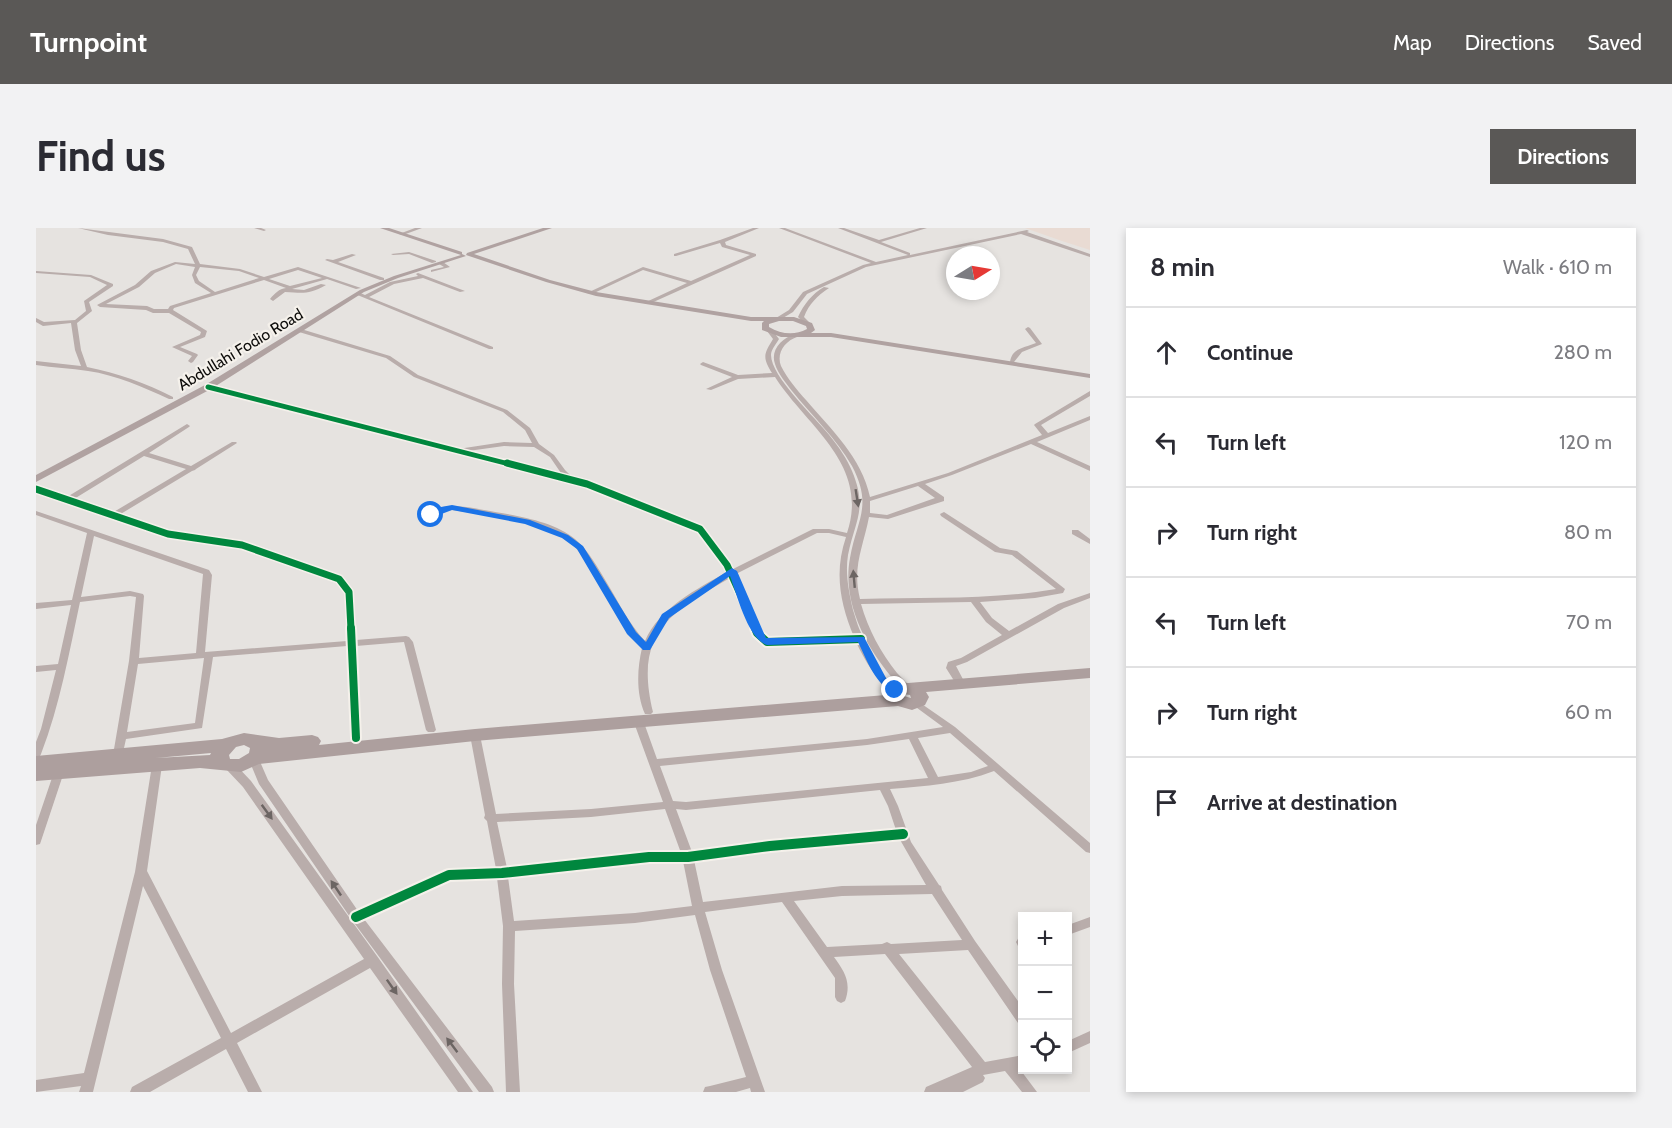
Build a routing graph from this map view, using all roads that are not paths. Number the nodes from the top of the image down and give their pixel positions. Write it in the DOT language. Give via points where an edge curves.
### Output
graph roads {
  1 [pos="80,228"];
  2 [pos="256,228"];
  3 [pos="383,228"];
  4 [pos="420,228"];
  5 [pos="541,228"];
  6 [pos="549,228"];
  7 [pos="757,228"];
  8 [pos="781,228"];
  9 [pos="840,228"];
  10 [pos="903,228"];
  11 [pos="925,228"];
  12 [pos="1010,228"];
  13 [pos="264,230"];
  14 [pos="913,231"];
  15 [pos="1026,232"];
  16 [pos="401,234"];
  17 [pos="722,241"];
  18 [pos="878,241"];
  19 [pos="393,254"];
  20 [pos="1090,254"];
  21 [pos="354,255"];
  22 [pos="464,255"];
  23 [pos="676,255"];
  24 [pos="910,255"];
  25 [pos="438,262"];
  26 [pos="874,263"];
  27 [pos="198,265"];
  28 [pos="36,272"];
  29 [pos="412,272"];
  30 [pos="433,272"];
  31 [pos="423,276"];
  32 [pos="266,278"];
  33 [pos="326,278"];
  34 [pos="382,279"];
  35 [pos="689,282"];
  36 [pos="290,288"];
  37 [pos="462,291"];
  38 [pos="360,293"];
  39 [pos="590,293"];
  40 [pos="215,294"];
  41 [pos="273,299"];
  42 [pos="647,303"];
  43 [pos="170,311"];
  44 [pos="776,319"];
  45 [pos="36,320"];
  46 [pos="77,321"];
  47 [pos="808,324"];
  48 [pos="1028,329"];
  49 [pos="768,330"];
  50 [pos="301,331"];
  51 [pos="797,335"];
  52 [pos="491,348"];
  53 [pos="191,361"];
  54 [pos="1012,361"];
  55 [pos="38,364"];
  56 [pos="704,364"];
  57 [pos="85,369"];
  58 [pos="776,375"];
  59 [pos="1090,375"];
  60 [pos="737,377"];
  61 [pos="208,387"];
  62 [pos="709,389"];
  63 [pos="1090,393"];
  64 [pos="171,398"];
  65 [pos="1090,418"];
  66 [pos="187,426"];
  67 [pos="1047,436"];
  68 [pos="1032,442"];
  69 [pos="234,443"];
  70 [pos="536,445"];
  71 [pos="456,451"];
  72 [pos="143,453"];
  73 [pos="193,469"];
  74 [pos="1090,469"];
  75 [pos="36,473"];
  76 [pos="36,479"];
  77 [pos="572,480"];
  78 [pos="920,484"];
  79 [pos="36,489"];
  80 [pos="68,500"];
  81 [pos="866,500"];
  82 [pos="36,513"];
  83 [pos="944,514"];
  84 [pos="431,515"];
  85 [pos="867,515"];
  86 [pos="112,516"];
  87 [pos="91,532"];
  88 [pos="1076,532"];
  89 [pos="851,536"];
  90 [pos="1090,542"];
  91 [pos="732,571"];
  92 [pos="1090,595"];
  93 [pos="973,599"];
  94 [pos="75,601"];
  95 [pos="857,602"];
  96 [pos="36,606"];
  97 [pos="1008,635"];
  98 [pos="861,639"];
  99 [pos="352,645"];
  100 [pos="647,648"];
  101 [pos="205,655"];
  102 [pos="134,662"];
  103 [pos="62,667"];
  104 [pos="36,669"];
  105 [pos="1090,673"];
  106 [pos="1090,682"];
  107 [pos="961,685"];
  108 [pos="905,694"];
  109 [pos="643,716"];
  110 [pos="952,729"];
  111 [pos="431,730"];
  112 [pos="475,735"];
  113 [pos="122,736"];
  114 [pos="912,736"];
  115 [pos="356,738"];
  116 [pos="255,753"];
  117 [pos="36,754"];
  118 [pos="118,755"];
  119 [pos="226,758"];
  120 [pos="36,763"];
  121 [pos="654,764"];
  122 [pos="158,765"];
  123 [pos="994,767"];
  124 [pos="59,772"];
  125 [pos="36,774"];
  126 [pos="935,781"];
  127 [pos="883,786"];
  128 [pos="669,805"];
  129 [pos="489,818"];
  130 [pos="903,834"];
  131 [pos="36,841"];
  132 [pos="1090,849"];
  133 [pos="688,857"];
  134 [pos="141,872"];
  135 [pos="502,873"];
  136 [pos="937,889"];
  137 [pos="785,897"];
  138 [pos="699,910"];
  139 [pos="356,917"];
  140 [pos="1090,922"];
  141 [pos="509,926"];
  142 [pos="1072,929"];
  143 [pos="971,945"];
  144 [pos="887,947"];
  145 [pos="824,952"];
  146 [pos="373,960"];
  147 [pos="841,997"];
  148 [pos="1018,1012"];
  149 [pos="1090,1037"];
  150 [pos="229,1040"];
  151 [pos="1072,1045"];
  152 [pos="1018,1062"];
  153 [pos="1008,1064"];
  154 [pos="980,1073"];
  155 [pos="36,1086"];
  156 [pos="88,1086"];
  157 [pos="756,1087"];
  158 [pos="137,1092"];
  159 [pos="255,1092"];
  160 [pos="466,1092"];
  161 [pos="487,1092"];
  162 [pos="513,1092"];
  163 [pos="710,1092"];
  164 [pos="931,1092"];
  165 [pos="948,1092"];
  166 [pos="1030,1092"];
  1 -- 27 [label="street" via="174,241 190,248"];
  2 -- 13 [label="street"];
  3 -- 16 [label="main road"];
  4 -- 16 [label="street"];
  5 -- 22 [label="main road, Abdullahi Fodio Road"];
  6 -- 22 [label="main road, Abdullahi Fodio Road"];
  7 -- 17 [label="street"];
  8 -- 26 [label="street"];
  9 -- 18 [label="street"];
  10 -- 14 [label="street"];
  11 -- 14 [label="street"];
  12 -- 15 [label="street"];
  14 -- 18 [label="street"];
  15 -- 20 [label="street"];
  15 -- 24 [label="street"];
  15 -- 47 [label="street" via="882,265 829,286 814,296 801,315"];
  16 -- 22 [label="main road"];
  17 -- 23 [label="street"];
  17 -- 35 [label="street" via="724,246 754,255"];
  18 -- 24 [label="street"];
  19 -- 25 [label="street" via="409,253"];
  21 -- 34 [label="street" via="330,261"];
  22 -- 25 [label="main road, Abdullahi Fodio Road"];
  22 -- 39 [label="main road"];
  22 -- 49 [label="main road" via="584,295 741,321"];
  24 -- 26 [label="street"];
  25 -- 29 [label="main road, Abdullahi Fodio Road"];
  25 -- 30 [label="street" via="448,267"];
  25 -- 34 [label="main road, Abdullahi Fodio Road"];
  26 -- 44 [label="street" via="805,293 784,316"];
  27 -- 32 [label="street"];
  27 -- 40 [label="street" via="194,275 197,282"];
  27 -- 43 [label="street" via="175,263 164,267 100,305"];
  28 -- 46 [label="street" via="91,276 111,285 86,302 89,311"];
  29 -- 31 [label="street"];
  29 -- 38 [label="main road, Abdullahi Fodio Road"];
  31 -- 37 [label="street"];
  31 -- 38 [label="street"];
  32 -- 33 [label="street" via="298,268"];
  32 -- 36 [label="street"];
  32 -- 40 [label="street"];
  33 -- 36 [label="street" via="316,281 323,285 302,292"];
  33 -- 38 [label="street"];
  34 -- 38 [label="main road, Abdullahi Fodio Road"];
  35 -- 39 [label="street" via="643,268"];
  35 -- 42 [label="street"];
  36 -- 41 [label="street"];
  38 -- 50 [label="main road, Abdullahi Fodio Road"];
  38 -- 52 [label="street"];
  38 -- 64 [label="main road, Abdullahi Fodio Road"];
  39 -- 42 [label="main road"];
  40 -- 43 [label="street" via="172,307"];
  42 -- 44 [label="main road" via="750,319"];
  43 -- 53 [label="street" via="204,330 203,336 175,347 195,355"];
  44 -- 47 [label="main road"];
  44 -- 49 [label="main road" via="766,323"];
  45 -- 46 [label="street" via="43,324"];
  46 -- 57 [label="street" via="74,323 78,350"];
  47 -- 51 [label="main road" via="811,330"];
  47 -- 54 [label="main road"];
  48 -- 54 [label="street" via="1039,344 1015,351"];
  49 -- 51 [label="main road"];
  49 -- 58 [label="street" via="776,339 768,359"];
  50 -- 61 [label="main road, Abdullahi Fodio Road"];
  50 -- 70 [label="street" via="388,357 416,376 505,411 528,429"];
  51 -- 59 [label="main road" via="831,335"];
  51 -- 81 [label="street" via="783,341 777,354 778,365 849,456 860,476"];
  54 -- 59 [label="main road"];
  55 -- 57 [label="street"];
  56 -- 60 [label="street"];
  57 -- 64 [label="street" via="135,381"];
  58 -- 60 [label="street"];
  58 -- 89 [label="street, one-way" via="847,466 858,506"];
  60 -- 62 [label="street"];
  61 -- 71 [label="street"];
  61 -- 76 [label="main road, Abdullahi Fodio Road"];
  63 -- 67 [label="street" via="1037,425"];
  64 -- 75 [label="main road, Abdullahi Fodio Road"];
  65 -- 67 [label="street"];
  66 -- 72 [label="street"];
  67 -- 68 [label="street"];
  68 -- 74 [label="street"];
  68 -- 78 [label="street"];
  69 -- 73 [label="street"];
  70 -- 71 [label="street" via="504,444"];
  70 -- 77 [label="street" via="552,456"];
  71 -- 77 [label="street"];
  72 -- 73 [label="street"];
  72 -- 80 [label="street"];
  73 -- 86 [label="street"];
  77 -- 91 [label="street" via="700,529 713,541"];
  78 -- 81 [label="street"];
  78 -- 85 [label="street" via="941,499 888,517"];
  79 -- 80 [label="street"];
  80 -- 86 [label="street"];
  81 -- 85 [label="street"];
  82 -- 87 [label="street"];
  83 -- 93 [label="street" via="998,550 1014,553 1061,589 1034,597"];
  84 -- 100 [label="street" via="452,508 527,522 565,537 580,548 632,634"];
  95 -- 85 [label="street, one-way" via="853,568"];
  86 -- 99 [label="street" via="188,538 242,544 339,579 349,592"];
  87 -- 94 [label="street"];
  87 -- 101 [label="street" via="206,572"];
  88 -- 90 [label="street"];
  89 -- 91 [label="street" via="816,531"];
  89 -- 98 [label="street" via="843,566 844,586"];
  91 -- 98 [label="street" via="762,640"];
  91 -- 100 [label="street" via="665,616"];
  92 -- 97 [label="street"];
  93 -- 95 [label="street"];
  93 -- 97 [label="street" via="989,620"];
  94 -- 96 [label="street"];
  94 -- 102 [label="street" via="130,593 140,596"];
  94 -- 103 [label="street"];
  95 -- 108 [label="street" via="882,659"];
  97 -- 107 [label="street" via="951,664"];
  98 -- 108 [label="street" via="882,680"];
  99 -- 101 [label="street"];
  99 -- 111 [label="street" via="401,638 409,642"];
  99 -- 115 [label="street"];
  100 -- 109 [label="street" via="642,679"];
  101 -- 102 [label="street"];
  101 -- 113 [label="street" via="199,726"];
  102 -- 113 [label="street"];
  103 -- 104 [label="street"];
  103 -- 117 [label="street"];
  105 -- 107 [label="highway"];
  106 -- 108 [label="highway"];
  107 -- 108 [label="highway"];
  108 -- 109 [label="highway"];
  108 -- 110 [label="street"];
  109 -- 111 [label="highway"];
  109 -- 112 [label="highway"];
  109 -- 121 [label="street"];
  110 -- 114 [label="street"];
  110 -- 123 [label="street"];
  111 -- 115 [label="highway"];
  112 -- 116 [label="highway"];
  112 -- 129 [label="street"];
  113 -- 118 [label="street"];
  114 -- 121 [label="street"];
  114 -- 126 [label="street"];
  115 -- 116 [label="highway" via="279,744"];
  116 -- 119 [label="highway" via="243,765"];
  116 -- 119 [label="highway" via="244,739"];
  139 -- 116 [label="street, one-way" via="263,781"];
  118 -- 119 [label="highway"];
  118 -- 120 [label="highway"];
  119 -- 122 [label="highway"];
  119 -- 146 [label="street, one-way"];
  121 -- 128 [label="street"];
  122 -- 124 [label="highway"];
  122 -- 134 [label="street"];
  123 -- 126 [label="street" via="974,775"];
  123 -- 132 [label="street"];
  124 -- 125 [label="highway"];
  124 -- 131 [label="street"];
  126 -- 127 [label="street"];
  127 -- 128 [label="street" via="696,806"];
  127 -- 130 [label="street"];
  128 -- 129 [label="street"];
  128 -- 133 [label="street"];
  129 -- 135 [label="street"];
  130 -- 133 [label="street"];
  130 -- 136 [label="street"];
  133 -- 135 [label="street" via="649,857"];
  133 -- 138 [label="street"];
  134 -- 150 [label="street"];
  134 -- 156 [label="street"];
  135 -- 139 [label="street" via="449,875"];
  135 -- 141 [label="street"];
  136 -- 137 [label="street"];
  136 -- 143 [label="street"];
  137 -- 138 [label="street" via="704,906"];
  137 -- 145 [label="street"];
  138 -- 141 [label="street"];
  138 -- 157 [label="street"];
  161 -- 139 [label="street, one-way"];
  140 -- 142 [label="street"];
  141 -- 162 [label="street"];
  143 -- 144 [label="street"];
  143 -- 148 [label="street"];
  144 -- 145 [label="street"];
  144 -- 154 [label="street"];
  145 -- 147 [label="street" via="841,977"];
  146 -- 150 [label="street"];
  146 -- 160 [label="street, one-way"];
  149 -- 151 [label="street"];
  150 -- 158 [label="street"];
  150 -- 159 [label="street"];
  152 -- 153 [label="street"];
  153 -- 154 [label="street"];
  153 -- 166 [label="street"];
  154 -- 164 [label="street"];
  154 -- 165 [label="street"];
  155 -- 156 [label="street"];
  157 -- 163 [label="street"];
}
